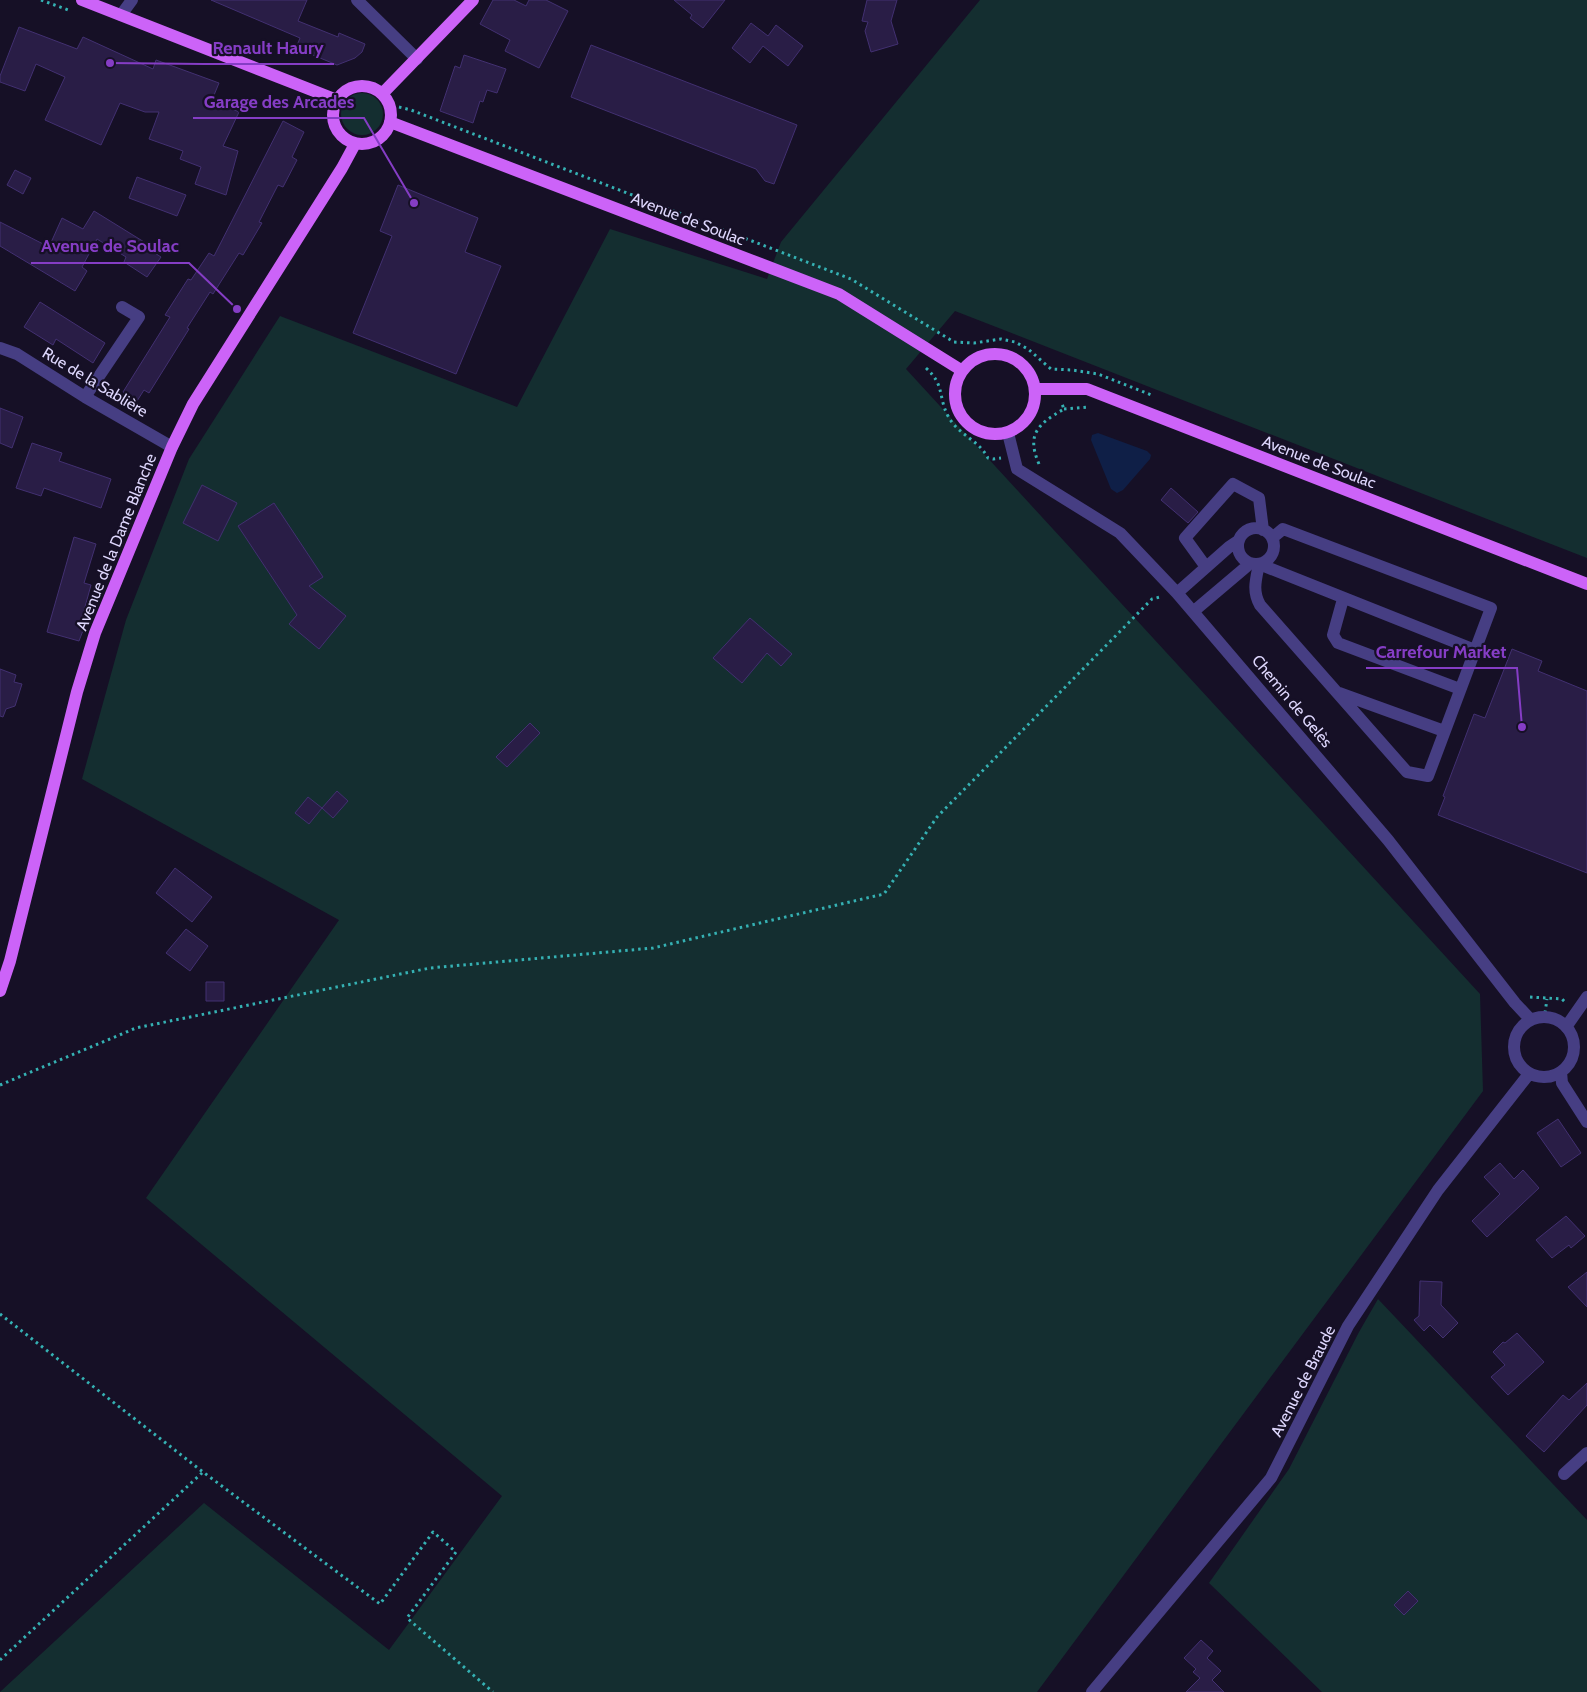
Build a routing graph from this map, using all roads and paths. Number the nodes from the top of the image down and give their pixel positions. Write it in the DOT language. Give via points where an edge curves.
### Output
graph roads {
  1 [pos="82,0"];
  2 [pos="132,0"];
  3 [pos="357,0"];
  4 [pos="473,0"];
  5 [pos="121,15"];
  6 [pos="417,59"];
  7 [pos="382,94"];
  8 [pos="337,100"];
  9 [pos="390,105"];
  10 [pos="390,122"];
  11 [pos="355,144"];
  12 [pos="122,307"];
  13 [pos="0,348"];
  14 [pos="919,363"];
  15 [pos="961,370"];
  16 [pos="1036,389"];
  17 [pos="85,397"];
  18 [pos="1163,400"];
  19 [pos="1008,432"];
  20 [pos="172,446"];
  21 [pos="1033,450"];
  22 [pos="1013,454"];
  23 [pos="1267,534"];
  24 [pos="1238,541"];
  25 [pos="1253,563"];
  26 [pos="1206,567"];
  27 [pos="1587,584"];
  28 [pos="1177,593"];
  29 [pos="1343,599"];
  30 [pos="1194,611"];
  31 [pos="1475,650"];
  32 [pos="1460,689"];
  33 [pos="1338,693"];
  34 [pos="1444,731"];
  35 [pos="0,991"];
  36 [pos="1587,997"];
  37 [pos="1548,999"];
  38 [pos="1545,1017"];
  39 [pos="1531,1020"];
  40 [pos="1566,1027"];
  41 [pos="1561,1072"];
  42 [pos="1529,1074"];
  43 [pos="0,1085"];
  44 [pos="1587,1122"];
  45 [pos="0,1314"];
  46 [pos="1587,1453"];
  47 [pos="203,1472"];
  48 [pos="1564,1474"];
  49 [pos="0,1660"];
  50 [pos="493,1692"];
  51 [pos="1092,1692"];
  1 -- 5 [label="main road"];
  2 -- 5 [label="street"];
  3 -- 6 [label="street"];
  4 -- 6 [label="main road"];
  5 -- 8 [label="main road"];
  6 -- 7 [label="main road"];
  7 -- 8 [label="main road" via="360,86 346,90"];
  7 -- 9 [label="main road"];
  8 -- 11 [label="main road" via="333,118 336,129"];
  9 -- 10 [label="main road"];
  9 -- 18 [label="path" via="411,110 851,279 954,342 1001,339 1015,342 1051,369 1098,374"];
  10 -- 11 [label="main road" via="376,141"];
  10 -- 15 [label="main road, Avenue de Soulac" via="839,294"];
  11 -- 20 [label="main road, Avenue de la Dame Blanche" via="193,404"];
  12 -- 17 [label="street" via="139,317"];
  13 -- 17 [label="street, Rue de la Sablière" via="17,354"];
  14 -- 22 [label="path" via="935,376 948,416 959,432 983,448 988,458"];
  15 -- 16 [label="main road" via="979,357 993,353 1009,356 1026,369"];
  15 -- 19 [label="main road" via="955,400 959,413 974,429 988,434"];
  16 -- 19 [label="main road" via="1032,412 1020,426"];
  16 -- 27 [label="main road, Avenue de Soulac" via="1087,389"];
  17 -- 20 [label="street, Rue de la Sablière"];
  19 -- 22 [label="street, Chemin de Gelès"];
  20 -- 35 [label="main road, Avenue de la Dame Blanche" via="95,633"];
  21 -- 22 [label="path"];
  22 -- 28 [label="street, Chemin de Gelès" via="1017,469 1120,534"];
  23 -- 24 [label="street" via="1251,529"];
  23 -- 25 [label="street" via="1274,549 1272,554 1264,562"];
  23 -- 26 [label="street" via="1259,498 1233,484 1185,538"];
  23 -- 31 [label="street" via="1283,528 1491,608"];
  24 -- 25 [label="street" via="1239,553"];
  24 -- 26 [label="street"];
  25 -- 29 [label="street"];
  25 -- 30 [label="street"];
  25 -- 33 [label="street" via="1254,585 1260,605"];
  26 -- 28 [label="street"];
  28 -- 30 [label="street, Chemin de Gelès"];
  28 -- 43 [label="path" via="1152,599 937,817 884,894 653,948 430,968 136,1028"];
  29 -- 31 [label="street"];
  29 -- 32 [label="street" via="1333,635 1338,643"];
  30 -- 39 [label="street, Chemin de Gelès" via="1388,840"];
  31 -- 32 [label="street"];
  32 -- 34 [label="street"];
  33 -- 34 [label="street"];
  33 -- 34 [label="street" via="1407,772 1428,776"];
  36 -- 40 [label="street"];
  37 -- 38 [label="path"];
  38 -- 39 [label="street"];
  38 -- 40 [label="street" via="1560,1021"];
  39 -- 42 [label="street" via="1523,1025 1514,1042 1516,1060"];
  40 -- 41 [label="street" via="1572,1036 1573,1056"];
  41 -- 42 [label="street" via="1545,1078"];
  41 -- 44 [label="street" via="1562,1083"];
  42 -- 51 [label="street, Avenue de Braude" via="1438,1190 1348,1326 1271,1478"];
  45 -- 47 [label="path"];
  46 -- 48 [label="street"];
  47 -- 49 [label="path"];
  47 -- 50 [label="path" via="380,1604 433,1532 456,1552 407,1618"];
}
